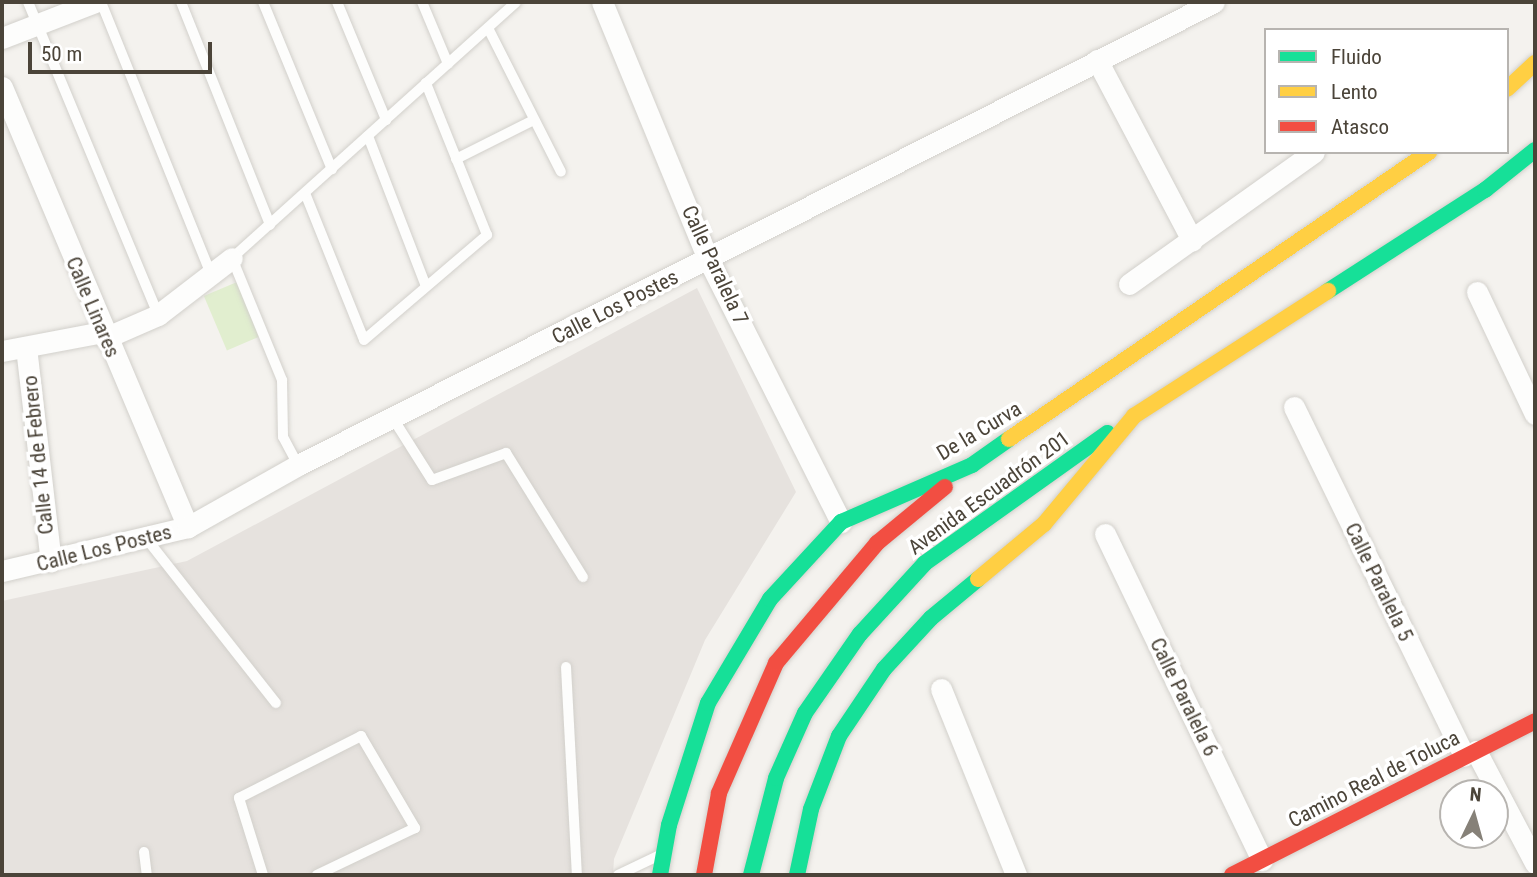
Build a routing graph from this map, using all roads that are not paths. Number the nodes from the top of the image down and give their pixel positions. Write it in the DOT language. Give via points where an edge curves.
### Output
graph roads {
  1 [pos="28,2"];
  2 [pos="95,2"];
  3 [pos="101,2"];
  4 [pos="181,2"];
  5 [pos="263,2"];
  6 [pos="337,2"];
  7 [pos="422,2"];
  8 [pos="516,2"];
  9 [pos="1214,2"];
  10 [pos="605,3"];
  11 [pos="37,24"];
  12 [pos="488,28"];
  13 [pos="2,38"];
  14 [pos="1097,60"];
  15 [pos="1535,63"];
  16 [pos="448,64"];
  17 [pos="426,83"];
  18 [pos="2,86"];
  19 [pos="1509,87"];
  20 [pos="386,120"];
  21 [pos="534,120"];
  22 [pos="368,136"];
  23 [pos="1535,150"];
  24 [pos="1311,154"];
  25 [pos="1426,154"];
  26 [pos="456,159"];
  27 [pos="332,169"];
  28 [pos="561,172"];
  29 [pos="305,193"];
  30 [pos="270,225"];
  31 [pos="1192,240"];
  32 [pos="232,258"];
  33 [pos="708,259"];
  34 [pos="211,274"];
  35 [pos="1129,284"];
  36 [pos="426,286"];
  37 [pos="1477,292"];
  38 [pos="158,315"];
  39 [pos="104,335"];
  40 [pos="26,347"];
  41 [pos="2,351"];
  42 [pos="1294,407"];
  43 [pos="1535,414"];
  44 [pos="1134,416"];
  45 [pos="394,420"];
  46 [pos="298,465"];
  47 [pos="972,465"];
  48 [pos="841,522"];
  49 [pos="188,527"];
  50 [pos="1105,534"];
  51 [pos="146,538"];
  52 [pos="51,562"];
  53 [pos="2,571"];
  54 [pos="583,577"];
  55 [pos="566,667"];
  56 [pos="941,689"];
  57 [pos="276,703"];
  58 [pos="1535,721"];
  59 [pos="1470,754"];
  60 [pos="144,852"];
  61 [pos="663,854"];
  62 [pos="1262,860"];
  63 [pos="1535,863"];
  64 [pos="147,875"];
  65 [pos="263,875"];
  66 [pos="317,875"];
  67 [pos="577,875"];
  68 [pos="618,875"];
  69 [pos="660,875"];
  70 [pos="704,875"];
  71 [pos="751,875"];
  72 [pos="797,875"];
  73 [pos="1016,875"];
  74 [pos="1232,875"];
  1 -- 11 [label="lane"];
  2 -- 11 [label="street"];
  3 -- 34 [label="lane"];
  4 -- 30 [label="lane"];
  5 -- 27 [label="lane"];
  6 -- 20 [label="lane"];
  7 -- 16 [label="lane"];
  8 -- 12 [label="lane"];
  9 -- 14 [label="street, Calle Los Postes"];
  10 -- 33 [label="street, Calle Paralela 7"];
  11 -- 13 [label="street"];
  11 -- 38 [label="lane"];
  12 -- 16 [label="lane"];
  12 -- 21 [label="lane"];
  14 -- 31 [label="street"];
  14 -- 33 [label="street, Calle Los Postes"];
  15 -- 19 [label="main road"];
  16 -- 17 [label="lane"];
  17 -- 20 [label="lane"];
  17 -- 26 [label="lane"];
  18 -- 39 [label="street, Calle Linares"];
  20 -- 22 [label="lane"];
  21 -- 26 [label="lane"];
  21 -- 28 [label="lane"];
  22 -- 27 [label="lane"];
  22 -- 36 [label="lane"];
  23 -- 44 [label="main road" via="1485,190"];
  24 -- 31 [label="street"];
  25 -- 47 [label="main road, De la Curva"];
  26 -- 36 [label="lane" via="487,235"];
  27 -- 29 [label="lane"];
  29 -- 30 [label="lane"];
  29 -- 36 [label="lane" via="364,340"];
  30 -- 32 [label="lane"];
  31 -- 35 [label="street"];
  32 -- 34 [label="street"];
  32 -- 46 [label="lane" via="282,380 283,437"];
  33 -- 45 [label="street, Calle Los Postes"];
  33 -- 48 [label="street, Calle Paralela 7"];
  34 -- 38 [label="street"];
  37 -- 43 [label="street"];
  38 -- 39 [label="street"];
  39 -- 40 [label="street"];
  39 -- 49 [label="street, Calle Linares"];
  40 -- 41 [label="street"];
  40 -- 52 [label="street, Calle 14 de Febrero"];
  42 -- 59 [label="street, Calle Paralela 5"];
  44 -- 71 [label="main road, Avenida Escuadrón 201" via="1022,490 925,563 860,634 805,713 776,778"];
  44 -- 72 [label="main road" via="1044,524 931,618 884,669 839,736 811,809"];
  45 -- 46 [label="street, Calle Los Postes"];
  45 -- 54 [label="lane" via="432,480 506,453"];
  46 -- 49 [label="street, Calle Los Postes"];
  47 -- 48 [label="main road, De la Curva"];
  47 -- 70 [label="main road, Avenida Escuadrón 201" via="877,543 776,663 719,793"];
  48 -- 61 [label="main road, De la Curva" via="770,599 708,703"];
  49 -- 51 [label="street, Calle Los Postes"];
  50 -- 62 [label="street, Calle Paralela 6"];
  51 -- 52 [label="street, Calle Los Postes"];
  51 -- 57 [label="lane"];
  52 -- 53 [label="street, Calle Los Postes"];
  55 -- 67 [label="lane"];
  56 -- 73 [label="street"];
  58 -- 59 [label="main road, Camino Real de Toluca"];
  59 -- 62 [label="main road, Camino Real de Toluca"];
  59 -- 63 [label="street, Calle Paralela 5"];
  60 -- 64 [label="lane"];
  61 -- 68 [label="lane"];
  61 -- 69 [label="main road, De la Curva"];
  62 -- 74 [label="main road, Camino Real de Toluca"];
  65 -- 66 [label="lane" via="239,798 361,736 415,828"];
}
